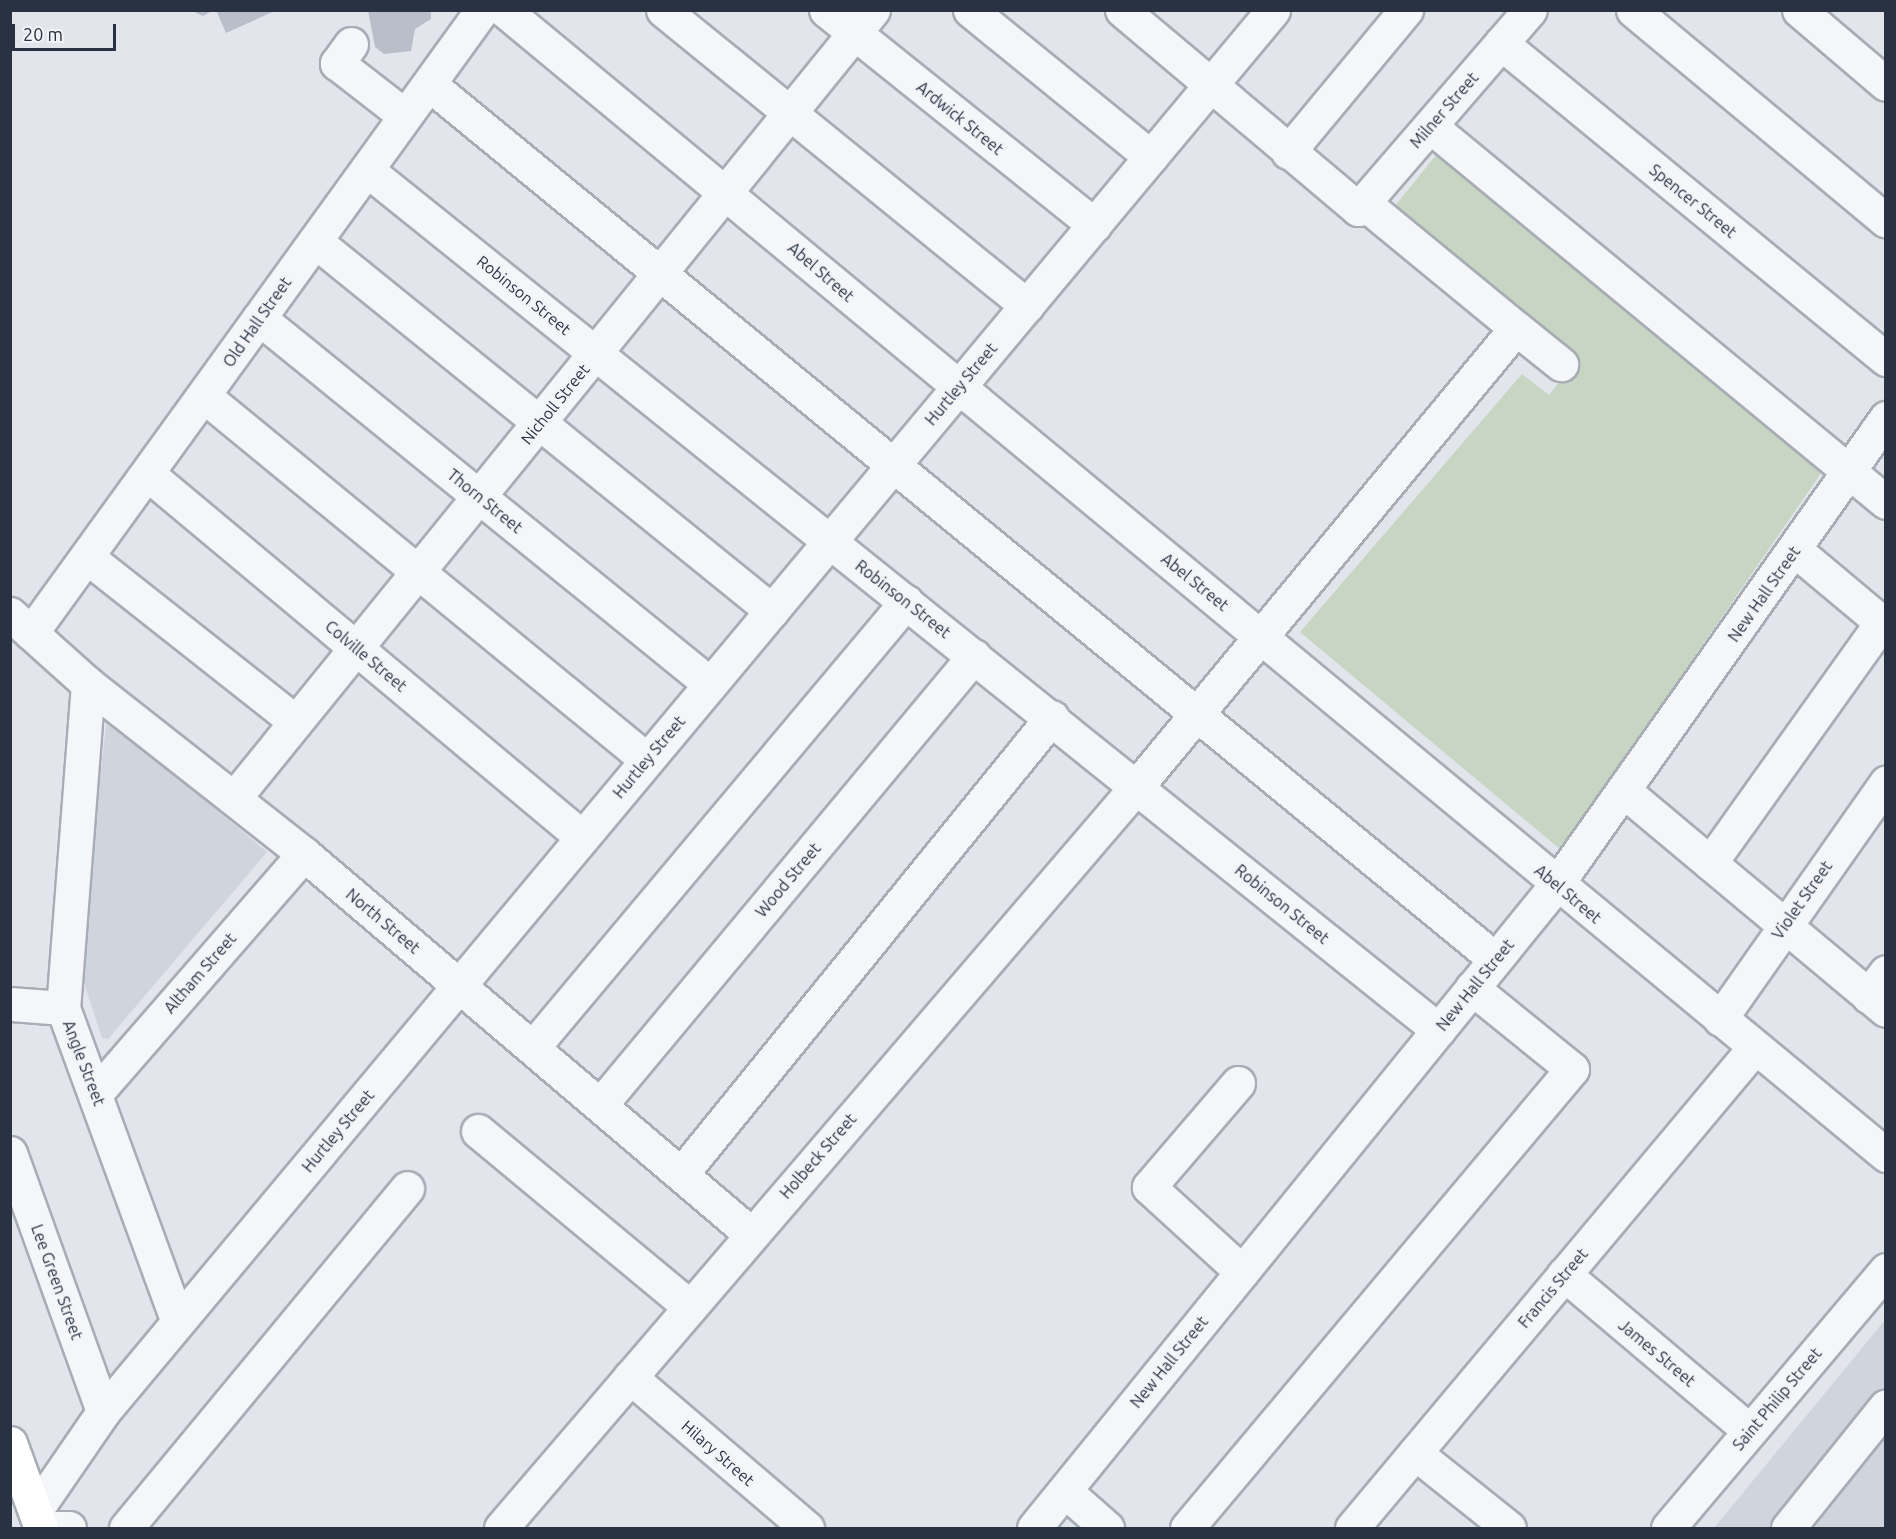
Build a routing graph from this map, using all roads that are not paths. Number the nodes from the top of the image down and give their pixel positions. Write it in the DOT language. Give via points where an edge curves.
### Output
graph roads {
  1 [pos="482,10"];
  2 [pos="504,10"];
  3 [pos="663,10"];
  4 [pos="826,10"];
  5 [pos="970,10"];
  6 [pos="1122,10"];
  7 [pos="1273,10"];
  8 [pos="1406,10"];
  9 [pos="1530,10"];
  10 [pos="1634,10"];
  11 [pos="1799,10"];
  12 [pos="864,22"];
  13 [pos="1501,43"];
  14 [pos="351,44"];
  15 [pos="429,84"];
  16 [pos="1886,84"];
  17 [pos="1210,86"];
  18 [pos="789,113"];
  19 [pos="405,116"];
  20 [pos="1430,126"];
  21 [pos="1288,152"];
  22 [pos="1151,157"];
  23 [pos="367,170"];
  24 [pos="726,191"];
  25 [pos="1361,206"];
  26 [pos="1886,221"];
  27 [pos="1094,225"];
  28 [pos="315,241"];
  29 [pos="660,274"];
  30 [pos="1027,306"];
  31 [pos="259,318"];
  32 [pos="1516,328"];
  33 [pos="596,353"];
  34 [pos="1886,359"];
  35 [pos="1561,364"];
  36 [pos="956,390"];
  37 [pos="204,396"];
  38 [pos="1886,418"];
  39 [pos="540,422"];
  40 [pos="893,465"];
  41 [pos="1849,471"];
  42 [pos="149,475"];
  43 [pos="479,497"];
  44 [pos="1886,502"];
  45 [pos="830,541"];
  46 [pos="1795,550"];
  47 [pos="87,557"];
  48 [pos="418,572"];
  49 [pos="906,602"];
  50 [pos="772,611"];
  51 [pos="21,624"];
  52 [pos="1883,625"];
  53 [pos="1260,634"];
  54 [pos="356,648"];
  55 [pos="974,656"];
  56 [pos="88,684"];
  57 [pos="710,684"];
  58 [pos="1195,713"];
  59 [pos="1052,717"];
  60 [pos="296,722"];
  61 [pos="647,760"];
  62 [pos="1886,783"];
  63 [pos="1137,786"];
  64 [pos="1623,790"];
  65 [pos="235,797"];
  66 [pos="582,837"];
  67 [pos="304,854"];
  68 [pos="1710,863"];
  69 [pos="1556,885"];
  70 [pos="1784,925"];
  71 [pos="1496,959"];
  72 [pos="459,986"];
  73 [pos="1472,988"];
  74 [pos="1880,993"];
  75 [pos="10,1004"];
  76 [pos="63,1008"];
  77 [pos="1720,1019"];
  78 [pos="1438,1030"];
  79 [pos="533,1047"];
  80 [pos="1754,1048"];
  81 [pos="1238,1083"];
  82 [pos="96,1093"];
  83 [pos="601,1104"];
  84 [pos="478,1131"];
  85 [pos="1883,1147"];
  86 [pos="10,1153"];
  87 [pos="681,1173"];
  88 [pos="407,1188"];
  89 [pos="751,1234"];
  90 [pos="1886,1270"];
  91 [pos="1242,1272"];
  92 [pos="1564,1274"];
  93 [pos="689,1306"];
  94 [pos="178,1322"];
  95 [pos="630,1377"];
  96 [pos="1886,1406"];
  97 [pos="103,1412"];
  98 [pos="1750,1431"];
  99 [pos="10,1443"];
  100 [pos="1415,1453"];
  101 [pos="1065,1491"];
  102 [pos="39,1523"];
  103 [pos="69,1528"];
  104 [pos="126,1528"];
  105 [pos="501,1528"];
  106 [pos="807,1528"];
  107 [pos="1034,1528"];
  108 [pos="1107,1528"];
  109 [pos="1188,1528"];
  110 [pos="1352,1528"];
  111 [pos="1509,1528"];
  112 [pos="1668,1528"];
  113 [pos="1788,1528"];
  1 -- 15 [label="street, Old Hall Street"];
  2 -- 24 [label="street, Abel Street"];
  3 -- 18 [label="street"];
  4 -- 12 [label="street, Ardwick Street"];
  5 -- 22 [label="street"];
  6 -- 17 [label="street"];
  7 -- 17 [label="street, Hurtley Street"];
  8 -- 21 [label="street"];
  9 -- 13 [label="street, Milner Street"];
  10 -- 26 [label="street"];
  11 -- 16 [label="street"];
  12 -- 18 [label="street, Nicholl Street"];
  12 -- 27 [label="street, Ardwick Street"];
  13 -- 20 [label="street, Milner Street"];
  13 -- 34 [label="street, Spencer Street"];
  14 -- 19 [label="street" via="337,63"];
  15 -- 19 [label="street, Old Hall Street"];
  15 -- 29 [label="street"];
  17 -- 21 [label="street"];
  17 -- 22 [label="street, Hurtley Street"];
  18 -- 24 [label="street, Nicholl Street"];
  18 -- 30 [label="street"];
  19 -- 23 [label="street, Old Hall Street"];
  20 -- 25 [label="street, Milner Street"];
  20 -- 41 [label="street"];
  21 -- 25 [label="street"];
  22 -- 27 [label="street, Hurtley Street"];
  23 -- 28 [label="street, Old Hall Street"];
  23 -- 33 [label="street, Robinson Street"];
  24 -- 29 [label="street, Nicholl Street"];
  24 -- 36 [label="street, Abel Street"];
  25 -- 32 [label="street"];
  27 -- 30 [label="street, Hurtley Street"];
  28 -- 31 [label="street, Old Hall Street"];
  28 -- 39 [label="street"];
  29 -- 33 [label="street, Nicholl Street"];
  29 -- 40 [label="street"];
  30 -- 36 [label="street, Hurtley Street"];
  31 -- 37 [label="street, Old Hall Street"];
  31 -- 43 [label="street, Thorn Street"];
  32 -- 35 [label="street"];
  32 -- 53 [label="street, Holbeck Street"];
  33 -- 39 [label="street, Nicholl Street"];
  33 -- 45 [label="street, Robinson Street"];
  36 -- 40 [label="street, Hurtley Street"];
  36 -- 53 [label="street, Abel Street"];
  37 -- 42 [label="street, Old Hall Street"];
  37 -- 48 [label="street"];
  38 -- 41 [label="street, New Hall Street"];
  39 -- 43 [label="street, Nicholl Street"];
  39 -- 50 [label="street"];
  40 -- 45 [label="street, Hurtley Street"];
  40 -- 58 [label="street"];
  41 -- 44 [label="street"];
  41 -- 46 [label="street, New Hall Street"];
  42 -- 47 [label="street, Old Hall Street"];
  42 -- 54 [label="street, Colville Street"];
  43 -- 48 [label="street, Nicholl Street"];
  43 -- 57 [label="street, Thorn Street"];
  45 -- 49 [label="street, Robinson Street"];
  45 -- 50 [label="street, Hurtley Street"];
  46 -- 52 [label="street"];
  46 -- 64 [label="street, New Hall Street"];
  47 -- 51 [label="street, Old Hall Street"];
  47 -- 60 [label="street"];
  48 -- 54 [label="street, Nicholl Street"];
  48 -- 61 [label="street"];
  49 -- 55 [label="street, Robinson Street"];
  49 -- 79 [label="street"];
  50 -- 57 [label="street, Hurtley Street"];
  51 -- 56 [label="street, North Street"];
  52 -- 68 [label="street"];
  53 -- 58 [label="street, Holbeck Street"];
  53 -- 69 [label="street, Abel Street"];
  54 -- 60 [label="street, Nicholl Street"];
  54 -- 66 [label="street, Colville Street"];
  55 -- 59 [label="street, Robinson Street"];
  55 -- 83 [label="street, Wood Street"];
  56 -- 65 [label="street, North Street"];
  56 -- 76 [label="street, Angle Street"];
  57 -- 61 [label="street, Hurtley Street"];
  58 -- 63 [label="street, Holbeck Street"];
  58 -- 71 [label="street"];
  59 -- 63 [label="street, Robinson Street"];
  59 -- 87 [label="street"];
  60 -- 65 [label="street, Nicholl Street"];
  61 -- 66 [label="street, Hurtley Street"];
  62 -- 70 [label="street, Violet Street"];
  63 -- 78 [label="street, Robinson Street"];
  63 -- 89 [label="street, Holbeck Street"];
  64 -- 68 [label="street"];
  64 -- 69 [label="street, New Hall Street"];
  65 -- 67 [label="street, North Street"];
  66 -- 72 [label="street, Hurtley Street"];
  67 -- 72 [label="street, North Street"];
  67 -- 82 [label="street, Altham Street"];
  68 -- 70 [label="street"];
  69 -- 71 [label="street, New Hall Street"];
  69 -- 77 [label="street, Abel Street"];
  70 -- 74 [label="street"];
  70 -- 77 [label="street, Violet Street"];
  71 -- 73 [label="street, New Hall Street"];
  72 -- 79 [label="street, North Street"];
  72 -- 94 [label="street, Hurtley Street"];
  73 -- 78 [label="street, New Hall Street"];
  73 -- 109 [label="street" via="1572,1069"];
  75 -- 76 [label="street"];
  76 -- 82 [label="street, Angle Street"];
  77 -- 80 [label="street, Abel Street"];
  78 -- 91 [label="street, New Hall Street"];
  79 -- 83 [label="street, North Street"];
  80 -- 85 [label="street, Abel Street"];
  80 -- 92 [label="street, Francis Street"];
  81 -- 91 [label="street" via="1149,1186"];
  82 -- 94 [label="street, Angle Street"];
  83 -- 87 [label="street, North Street"];
  84 -- 93 [label="street"];
  86 -- 97 [label="street, Lee Green Street"];
  87 -- 89 [label="street, North Street"];
  88 -- 104 [label="street"];
  89 -- 93 [label="street, Holbeck Street"];
  90 -- 98 [label="street, Saint Philip Street"];
  91 -- 101 [label="street, New Hall Street"];
  92 -- 98 [label="street, James Street"];
  92 -- 100 [label="street, Francis Street"];
  93 -- 95 [label="street, Holbeck Street"];
  94 -- 97 [label="street, Hurtley Street"];
  95 -- 105 [label="street, Holbeck Street"];
  95 -- 106 [label="street, Hilary Street"];
  96 -- 113 [label="street"];
  97 -- 102 [label="street, Hurtley Street"];
  98 -- 112 [label="street, Saint Philip Street"];
  99 -- 102 [label="main road"];
  100 -- 110 [label="street, Francis Street"];
  100 -- 111 [label="street"];
  101 -- 107 [label="street, New Hall Street"];
  101 -- 108 [label="street"];
  102 -- 103 [label="street"];
}
